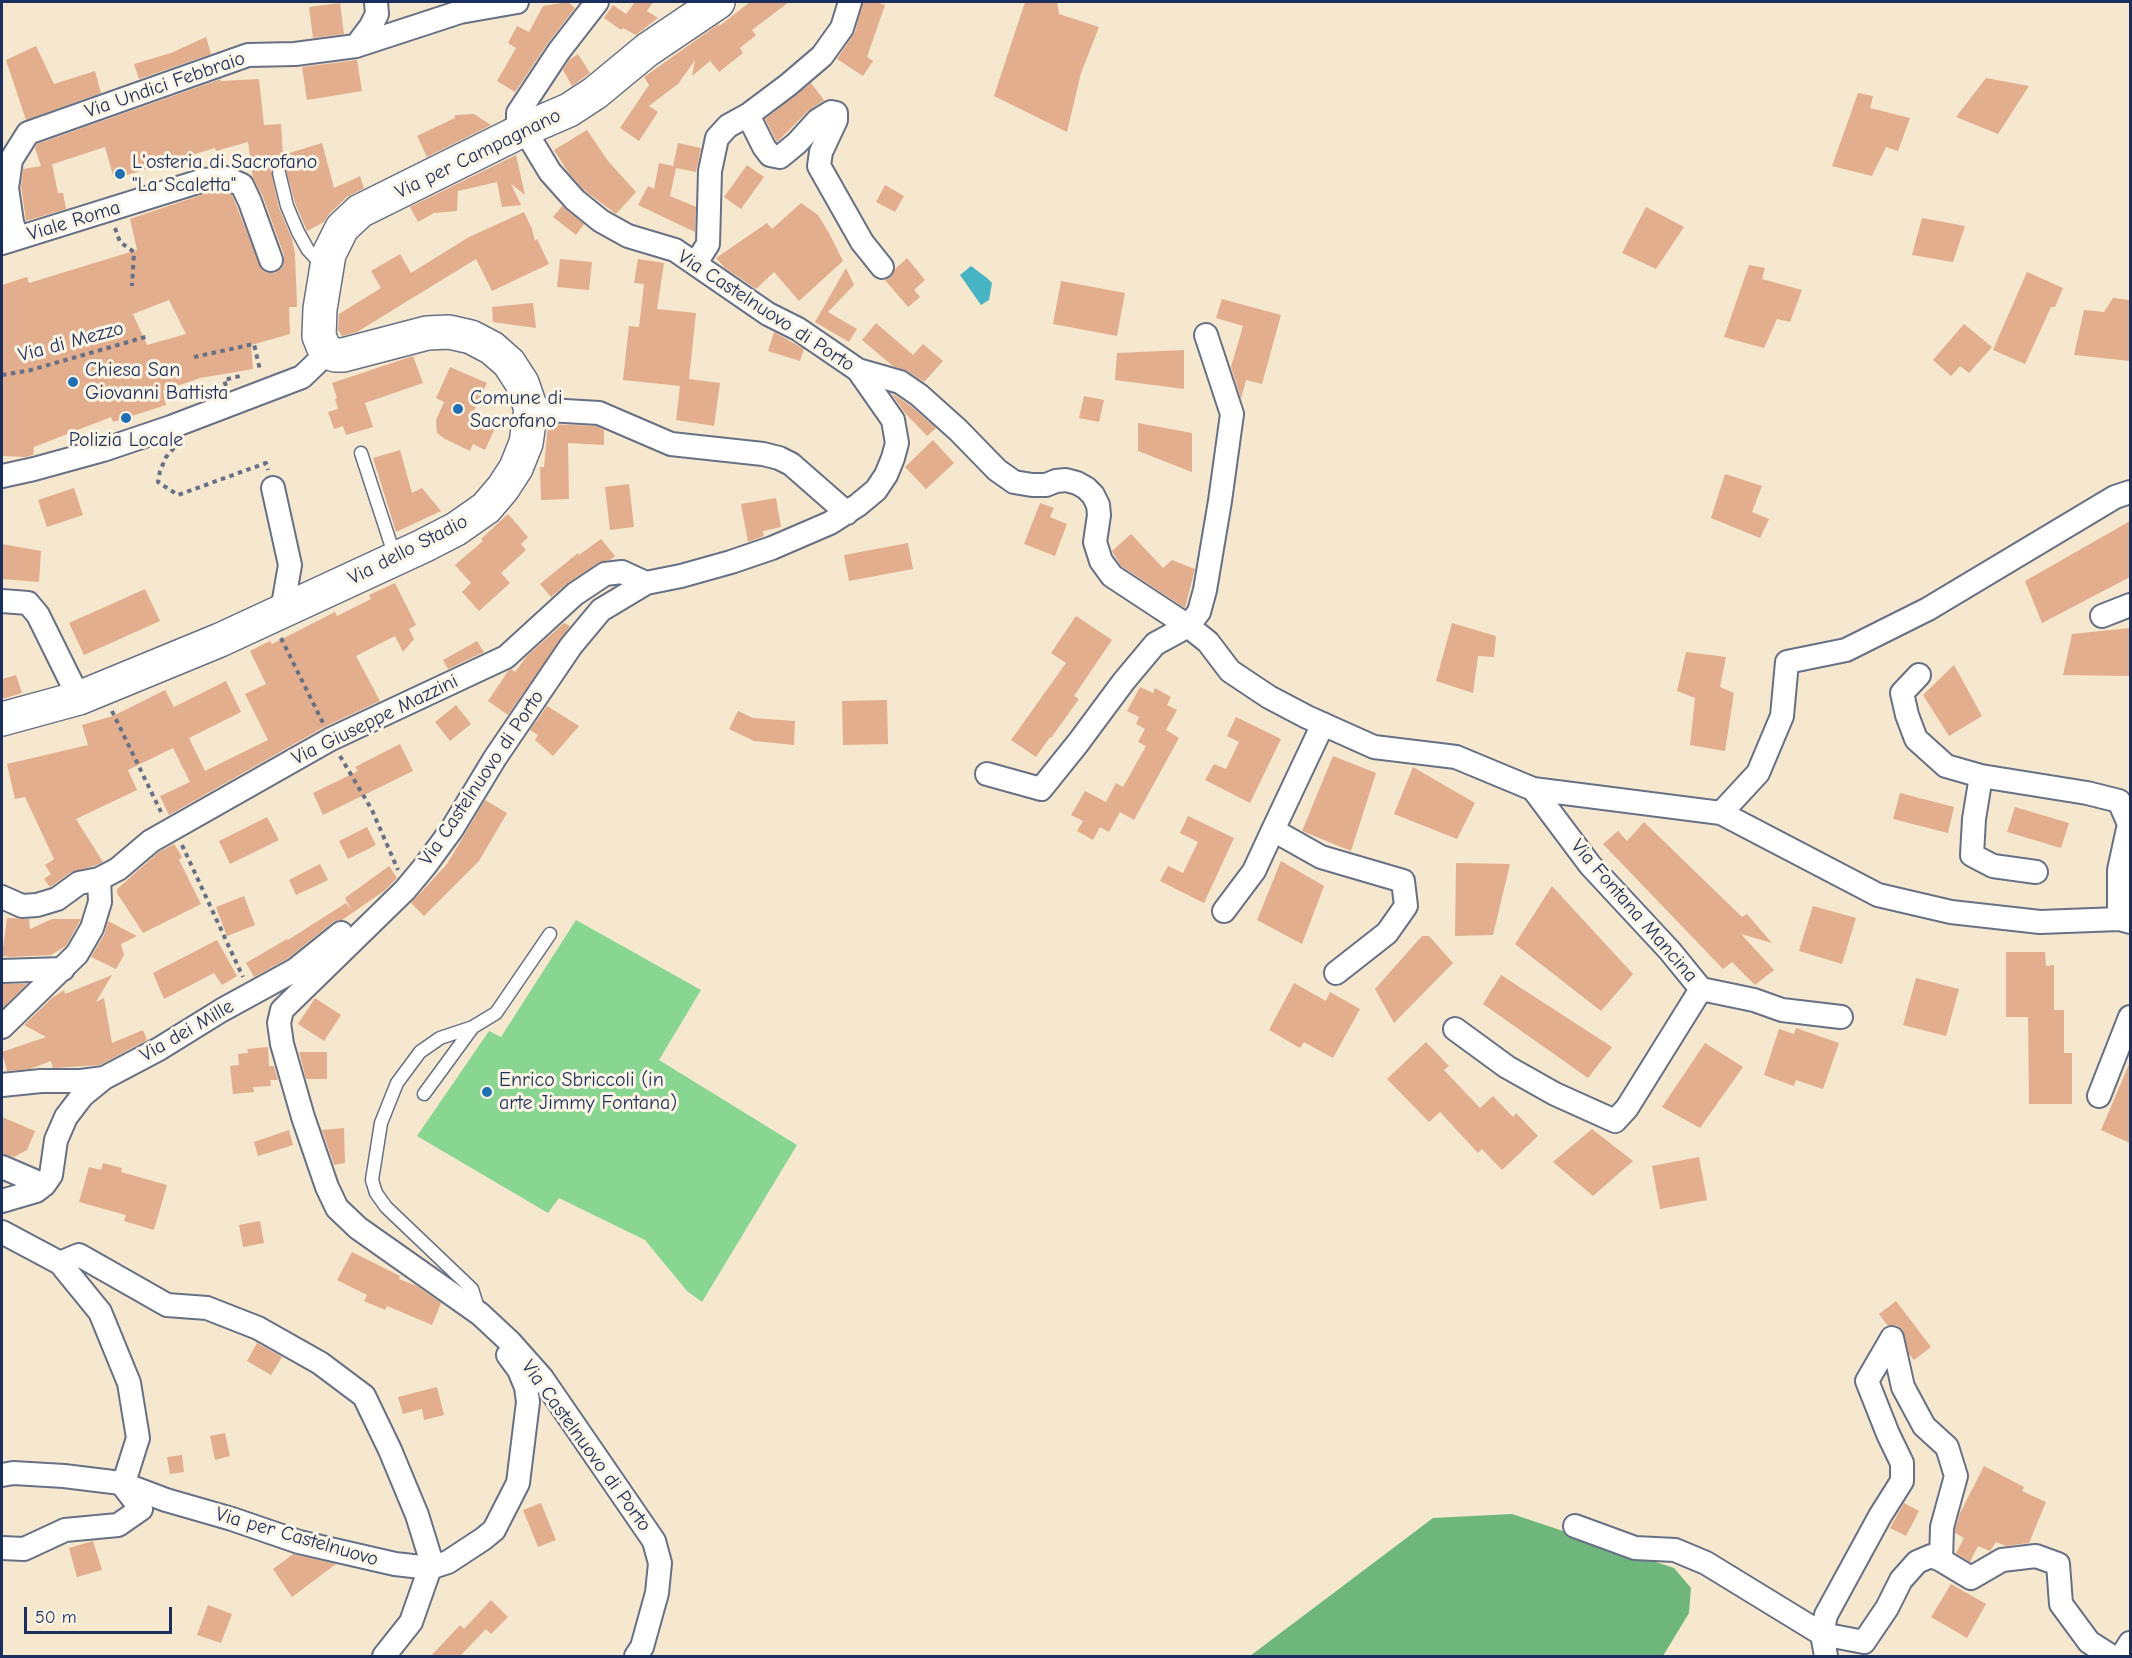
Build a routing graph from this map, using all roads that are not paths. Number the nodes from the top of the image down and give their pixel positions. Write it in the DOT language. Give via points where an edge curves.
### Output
graph roads {
  1 [pos="517,2"];
  2 [pos="597,2"];
  3 [pos="717,2"];
  4 [pos="850,2"];
  5 [pos="376,8"];
  6 [pos="419,26"];
  7 [pos="356,46"];
  8 [pos="748,115"];
  9 [pos="525,129"];
  10 [pos="279,173"];
  11 [pos="9,241"];
  12 [pos="271,260"];
  13 [pos="696,263"];
  14 [pos="882,267"];
  15 [pos="326,270"];
  16 [pos="1206,335"];
  17 [pos="328,351"];
  18 [pos="858,370"];
  19 [pos="531,409"];
  20 [pos="361,453"];
  21 [pos="2,476"];
  22 [pos="270,484"];
  23 [pos="2130,492"];
  24 [pos="847,513"];
  25 [pos="396,559"];
  26 [pos="646,582"];
  27 [pos="2,601"];
  28 [pos="2130,605"];
  29 [pos="282,611"];
  30 [pos="2102,616"];
  31 [pos="1188,626"];
  32 [pos="1918,675"];
  33 [pos="79,698"];
  34 [pos="2,719"];
  35 [pos="1323,724"];
  36 [pos="987,774"];
  37 [pos="1981,776"];
  38 [pos="1533,789"];
  39 [pos="1721,813"];
  40 [pos="1273,830"];
  41 [pos="2036,872"];
  42 [pos="99,879"];
  43 [pos="405,890"];
  44 [pos="2,897"];
  45 [pos="1224,911"];
  46 [pos="2125,920"];
  47 [pos="550,934"];
  48 [pos="63,969"];
  49 [pos="2,971"];
  50 [pos="1336,973"];
  51 [pos="1701,988"];
  52 [pos="1841,1017"];
  53 [pos="2130,1017"];
  54 [pos="2,1027"];
  55 [pos="473,1027"];
  56 [pos="1455,1029"];
  57 [pos="104,1078"];
  58 [pos="2,1085"];
  59 [pos="424,1094"];
  60 [pos="2099,1096"];
  61 [pos="2,1167"];
  62 [pos="44,1185"];
  63 [pos="2,1201"];
  64 [pos="2,1232"];
  65 [pos="60,1263"];
  66 [pos="480,1314"];
  67 [pos="2,1475"];
  68 [pos="121,1483"];
  69 [pos="1575,1526"];
  70 [pos="2,1548"];
  71 [pos="1941,1560"];
  72 [pos="430,1568"];
  73 [pos="1822,1634"];
  74 [pos="2130,1643"];
  75 [pos="384,1656"];
  76 [pos="636,1656"];
  77 [pos="1826,1656"];
  78 [pos="2111,1656"];
  79 [pos="2122,1656"];
  1 -- 6 [label="street, Via Undici Febbraio" via="460,12"];
  2 -- 9 [label="street" via="518,113"];
  3 -- 9 [label="street, Via per Campagnano" via="569,110"];
  4 -- 8 [label="street" via="842,28 822,56"];
  5 -- 6 [label="street"];
  5 -- 7 [label="street" via="371,26"];
  6 -- 7 [label="street, Via Undici Febbraio"];
  7 -- 11 [label="street, Via Undici Febbraio" via="248,55 28,133 11,160 7,188 12,222"];
  8 -- 13 [label="street" via="728,126 717,138 710,171 708,244"];
  8 -- 14 [label="street" via="770,155 780,157 818,120 836,113 837,120 821,152 819,166 862,242"];
  9 -- 13 [label="street, Via Castelnuovo di Porto" via="550,172 575,200 628,236 675,250"];
  9 -- 15 [label="street, Via per Campagnano" via="360,211 342,228"];
  10 -- 15 [label="lane" via="298,232"];
  11 -- 12 [label="street, Viale Roma" via="204,180 226,178 242,185"];
  13 -- 18 [label="street, Via Castelnuovo di Porto"];
  15 -- 17 [label="street, Via per Campagnano" via="319,336"];
  16 -- 31 [label="street" via="1232,414 1205,590 1199,612"];
  17 -- 19 [label="street, Via dello Stadio" via="343,355 427,333 471,337 509,363 522,383"];
  17 -- 21 [label="street" via="302,377 103,450"];
  18 -- 24 [label="street, Via Castelnuovo di Porto" via="893,420 897,443 886,475 876,490"];
  18 -- 31 [label="street" via="900,382 919,395 1014,482 1046,485 1066,480 1086,488 1098,505 1095,542 1101,561 1112,576"];
  19 -- 24 [label="street" via="599,413 671,444 779,458"];
  19 -- 25 [label="street, Via dello Stadio" via="526,443 516,468 486,508 456,529"];
  20 -- 25 [label="lane"];
  22 -- 29 [label="street" via="290,565"];
  23 -- 39 [label="street" via="2115,497 1928,609 1846,650 1787,662 1782,716 1758,773"];
  24 -- 26 [label="street, Via Castelnuovo di Porto" via="772,548 681,576"];
  25 -- 29 [label="street, Via dello Stadio"];
  26 -- 42 [label="street, Via Giuseppe Mazzini" via="622,572 605,574 575,594 506,657 331,738 150,841 118,869"];
  26 -- 43 [label="street, Via Castelnuovo di Porto" via="601,610 571,646 452,830"];
  27 -- 33 [label="street" via="28,603 38,615"];
  28 -- 30 [label="street"];
  29 -- 33 [label="street, Via dello Stadio"];
  31 -- 35 [label="street" via="1208,642 1230,671 1269,697"];
  31 -- 36 [label="street" via="1155,644 1041,789"];
  32 -- 37 [label="street" via="1902,693 1916,739 1946,766"];
  33 -- 34 [label="street, Via dello Stadio"];
  35 -- 38 [label="street" via="1374,747 1456,757"];
  35 -- 40 [label="street"];
  37 -- 41 [label="street" via="1972,855 1993,866"];
  37 -- 46 [label="street" via="2119,801 2129,824 2119,870"];
  38 -- 39 [label="street"];
  38 -- 51 [label="street, Via Fontana Mancina" via="1590,865"];
  39 -- 46 [label="street" via="1878,895 1951,912 2040,922"];
  40 -- 45 [label="street" via="1254,871"];
  40 -- 50 [label="street" via="1321,858 1403,881 1406,906 1387,933"];
  42 -- 44 [label="street, Via Giuseppe Mazzini" via="79,883 57,899 37,905 22,906"];
  42 -- 48 [label="street" via="100,902 92,928"];
  43 -- 57 [label="street, Via dei Mille" via="404,884 295,970"];
  43 -- 66 [label="street, Via Castelnuovo di Porto" via="282,1010 282,1044 303,1117 337,1208 358,1228"];
  47 -- 55 [label="lane" via="496,1012"];
  48 -- 49 [label="street"];
  48 -- 54 [label="street"];
  51 -- 52 [label="street" via="1782,1010"];
  51 -- 56 [label="street, Via Fontana Mancina" via="1627,1108 1615,1121 1506,1067"];
  53 -- 60 [label="street"];
  55 -- 59 [label="lane"];
  55 -- 66 [label="lane" via="440,1038 420,1052 397,1083 381,1123 372,1180 386,1207 472,1289"];
  57 -- 58 [label="street"];
  57 -- 62 [label="street, Via dei Mille" via="82,1096 66,1117 56,1140 51,1175"];
  61 -- 62 [label="street"];
  62 -- 63 [label="street"];
  64 -- 65 [label="street"];
  65 -- 68 [label="street" via="100,1312 129,1383 138,1438"];
  65 -- 72 [label="street" via="79,1255 167,1305 207,1308 258,1328 320,1363 364,1396 417,1515"];
  66 -- 72 [label="street" via="519,1370 526,1387 528,1402 518,1483 494,1530 448,1562"];
  66 -- 76 [label="street, Via Castelnuovo di Porto" via="542,1378 654,1541 660,1563 657,1593"];
  67 -- 68 [label="street, Via per Castelnuovo" via="63,1476"];
  68 -- 70 [label="street" via="141,1509 118,1525 65,1530 24,1549"];
  68 -- 72 [label="street, Via per Castelnuovo" via="299,1542"];
  69 -- 73 [label="street" via="1635,1548 1675,1550 1706,1563"];
  71 -- 73 [label="street" via="1931,1556 1917,1562 1901,1580 1864,1642"];
  71 -- 73 [label="street" via="1942,1527 1956,1476 1947,1447 1924,1426 1903,1387 1892,1338 1867,1381 1902,1463 1902,1481 1826,1615"];
  71 -- 78 [label="street" via="1971,1578 2002,1560 2036,1556 2058,1564 2061,1604 2090,1641"];
  72 -- 75 [label="street" via="411,1623"];
  73 -- 77 [label="street"];
  74 -- 79 [label="street"];
}
